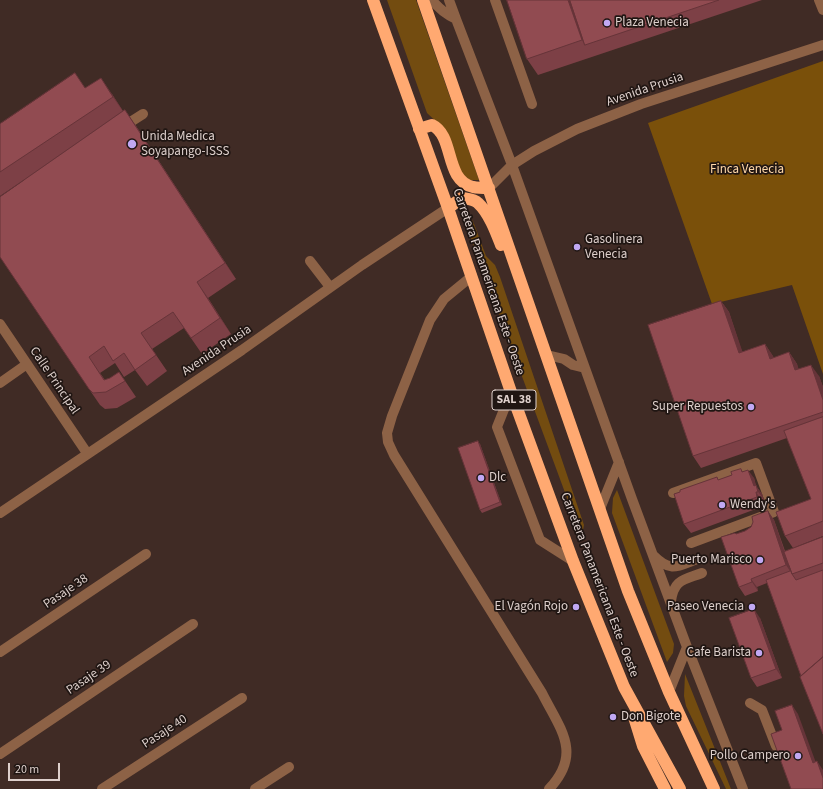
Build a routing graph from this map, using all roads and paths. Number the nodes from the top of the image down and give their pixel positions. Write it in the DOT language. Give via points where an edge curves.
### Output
graph roads {
  1 [pos="373,0"];
  2 [pos="423,0"];
  3 [pos="432,0"];
  4 [pos="449,0"];
  5 [pos="495,0"];
  6 [pos="819,0"];
  7 [pos="823,10"];
  8 [pos="456,19"];
  9 [pos="823,45"];
  10 [pos="532,104"];
  11 [pos="143,114"];
  12 [pos="419,129"];
  13 [pos="111,135"];
  14 [pos="512,164"];
  15 [pos="489,188"];
  16 [pos="448,208"];
  17 [pos="310,261"];
  18 [pos="472,276"];
  19 [pos="330,287"];
  20 [pos="0,324"];
  21 [pos="547,355"];
  22 [pos="27,364"];
  23 [pos="585,368"];
  24 [pos="0,383"];
  25 [pos="511,392"];
  26 [pos="87,453"];
  27 [pos="619,462"];
  28 [pos="673,493"];
  29 [pos="600,509"];
  30 [pos="0,513"];
  31 [pos="692,543"];
  32 [pos="146,554"];
  33 [pos="653,555"];
  34 [pos="697,559"];
  35 [pos="573,561"];
  36 [pos="702,573"];
  37 [pos="671,603"];
  38 [pos="193,624"];
  39 [pos="687,647"];
  40 [pos="0,652"];
  41 [pos="624,687"];
  42 [pos="669,692"];
  43 [pos="242,698"];
  44 [pos="750,703"];
  45 [pos="0,754"];
  46 [pos="780,755"];
  47 [pos="289,767"];
  48 [pos="102,789"];
  49 [pos="255,789"];
  50 [pos="549,789"];
  51 [pos="665,789"];
  52 [pos="680,789"];
  53 [pos="714,789"];
  54 [pos="743,789"];
  1 -- 12 [label="highway, Carretera Panamericana Este - Oeste / SAL 38"];
  2 -- 15 [label="highway, Carretera Panamericana Este - Oeste"];
  3 -- 8 [label="street" via="439,9"];
  4 -- 8 [label="street"];
  5 -- 10 [label="street"];
  6 -- 7 [label="street"];
  8 -- 14 [label="street"];
  9 -- 14 [label="street, Avenida Prusia" via="608,116 577,129"];
  11 -- 13 [label="street"];
  12 -- 15 [label="highway" via="432,125 438,128 457,177 474,188"];
  12 -- 16 [label="highway, Carretera Panamericana Este - Oeste / SAL 38"];
  14 -- 15 [label="street, Avenida Prusia"];
  14 -- 23 [label="street"];
  15 -- 21 [label="highway, Carretera Panamericana Este - Oeste"];
  16 -- 18 [label="highway, Carretera Panamericana Este - Oeste / SAL 38"];
  16 -- 19 [label="street, Avenida Prusia"];
  16 -- 21 [label="highway" via="462,198 470,199 477,202 486,213 538,349"];
  17 -- 19 [label="street"];
  18 -- 25 [label="highway, Carretera Panamericana Este - Oeste / SAL 38"];
  18 -- 50 [label="street" via="444,299 430,320 392,416 387,433 388,442 542,693 562,733 566,744 565,765"];
  19 -- 26 [label="street, Avenida Prusia" via="242,350"];
  20 -- 22 [label="street, Calle Principal"];
  21 -- 23 [label="street"];
  21 -- 29 [label="highway, Carretera Panamericana Este - Oeste"];
  22 -- 24 [label="street"];
  22 -- 26 [label="street, Calle Principal"];
  23 -- 27 [label="street"];
  25 -- 35 [label="highway, Carretera Panamericana Este - Oeste / SAL 38"];
  25 -- 35 [label="street" via="497,427 540,540"];
  26 -- 30 [label="street, Avenida Prusia"];
  27 -- 29 [label="street"];
  27 -- 33 [label="street"];
  28 -- 31 [label="street" via="756,463 759,470 774,512"];
  29 -- 42 [label="highway, Carretera Panamericana Este - Oeste" via="628,591"];
  32 -- 40 [label="street, Pasaje 38"];
  33 -- 34 [label="street" via="663,564 673,567"];
  33 -- 37 [label="street"];
  35 -- 41 [label="highway, Carretera Panamericana Este - Oeste / SAL 38"];
  36 -- 37 [label="street" via="676,584 672,591"];
  37 -- 39 [label="street"];
  38 -- 45 [label="street, Pasaje 39"];
  39 -- 42 [label="street"];
  39 -- 54 [label="street"];
  41 -- 51 [label="highway" via="643,746"];
  41 -- 52 [label="highway, Carretera Panamericana Este - Oeste / SAL 38"];
  42 -- 53 [label="highway, Carretera Panamericana Este - Oeste"];
  43 -- 48 [label="street, Pasaje 40"];
  44 -- 46 [label="street" via="762,710"];
  47 -- 49 [label="street"];
}
